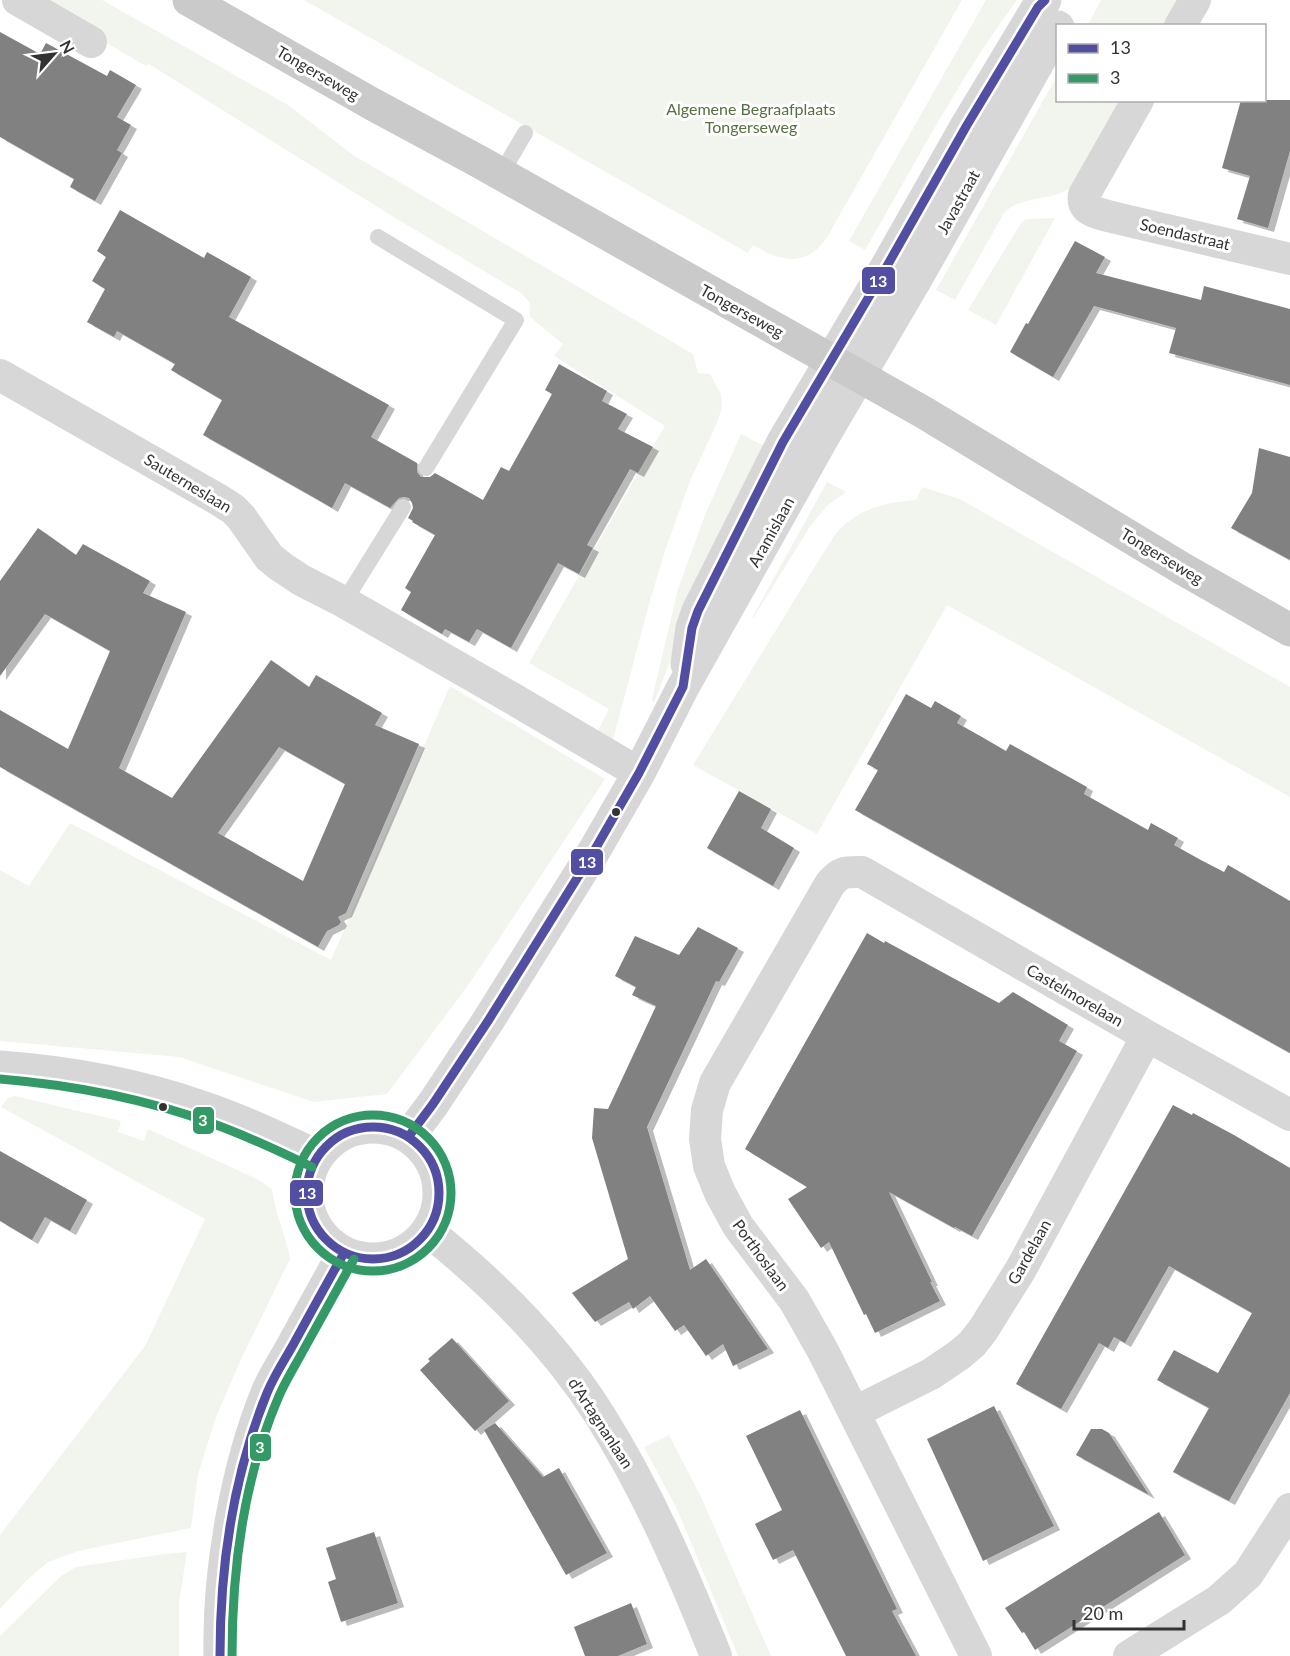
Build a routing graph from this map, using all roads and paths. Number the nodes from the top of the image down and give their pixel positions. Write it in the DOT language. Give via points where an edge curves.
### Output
graph roads {
  1 [pos="18,0"];
  2 [pos="189,0"];
  3 [pos="1045,0"];
  4 [pos="1069,0"];
  5 [pos="1195,0"];
  6 [pos="1059,24"];
  7 [pos="1181,24"];
  8 [pos="1056,30"];
  9 [pos="91,42"];
  10 [pos="1137,102"];
  11 [pos="525,133"];
  12 [pos="501,174"];
  13 [pos="378,237"];
  14 [pos="1290,259"];
  15 [pos="845,369"];
  16 [pos="0,375"];
  17 [pos="426,468"];
  18 [pos="403,507"];
  19 [pos="344,602"];
  20 [pos="1290,630"];
  21 [pos="639,773"];
  22 [pos="862,872"];
  23 [pos="1147,1036"];
  24 [pos="0,1067"];
  25 [pos="1290,1115"];
  26 [pos="409,1137"];
  27 [pos="317,1156"];
  28 [pos="428,1231"];
  29 [pos="344,1253"];
  30 [pos="855,1413"];
  31 [pos="1290,1509"];
  32 [pos="220,1656"];
  33 [pos="716,1656"];
  34 [pos="976,1656"];
  35 [pos="1129,1656"];
  1 -- 9 [label="street"];
  2 -- 12 [label="main road, Tongerseweg"];
  3 -- 15 [label="street, Javastraat" via="973,115"];
  4 -- 6 [label="street, Javastraat"];
  5 -- 7 [label="street"];
  8 -- 15 [label="street, Javastraat" via="916,279"];
  10 -- 14 [label="street, Soendastraat" via="1084,195 1085,207"];
  11 -- 12 [label="lane"];
  12 -- 15 [label="main road, Tongerseweg"];
  13 -- 17 [label="lane" via="516,320"];
  15 -- 20 [label="main road, Tongerseweg"];
  15 -- 21 [label="street, Aramislaan" via="783,442 698,611 683,687"];
  16 -- 19 [label="street, Sauterneslaan" via="233,509 280,567"];
  18 -- 19 [label="lane"];
  19 -- 21 [label="street, Sauterneslaan"];
  21 -- 26 [label="street, Aramislaan" via="488,1021"];
  22 -- 23 [label="street, Castelmorelaan"];
  22 -- 30 [label="street, Porthoslaan" via="837,875 824,894 715,1083 707,1110 705,1139 709,1166 724,1201 738,1226 794,1300"];
  23 -- 25 [label="street, Castelmorelaan"];
  23 -- 30 [label="street, Gardelaan" via="1021,1269 983,1330 959,1355 931,1374"];
  24 -- 27 [label="street" via="159,1093 255,1127"];
  26 -- 27 [label="street" via="384,1127 359,1128 335,1138"];
  26 -- 28 [label="street" via="433,1162 438,1179 437,1215"];
  27 -- 29 [label="street" via="306,1192 309,1210 316,1228"];
  28 -- 29 [label="street" via="418,1243 391,1258 375,1260"];
  28 -- 33 [label="street, d'Artagnanlaan" via="472,1267 529,1323 598,1413 663,1531"];
  29 -- 32 [label="street" via="268,1391 252,1437 229,1539"];
  30 -- 34 [label="street, Porthoslaan"];
  31 -- 35 [label="street" via="1248,1574 1219,1600"];
}
